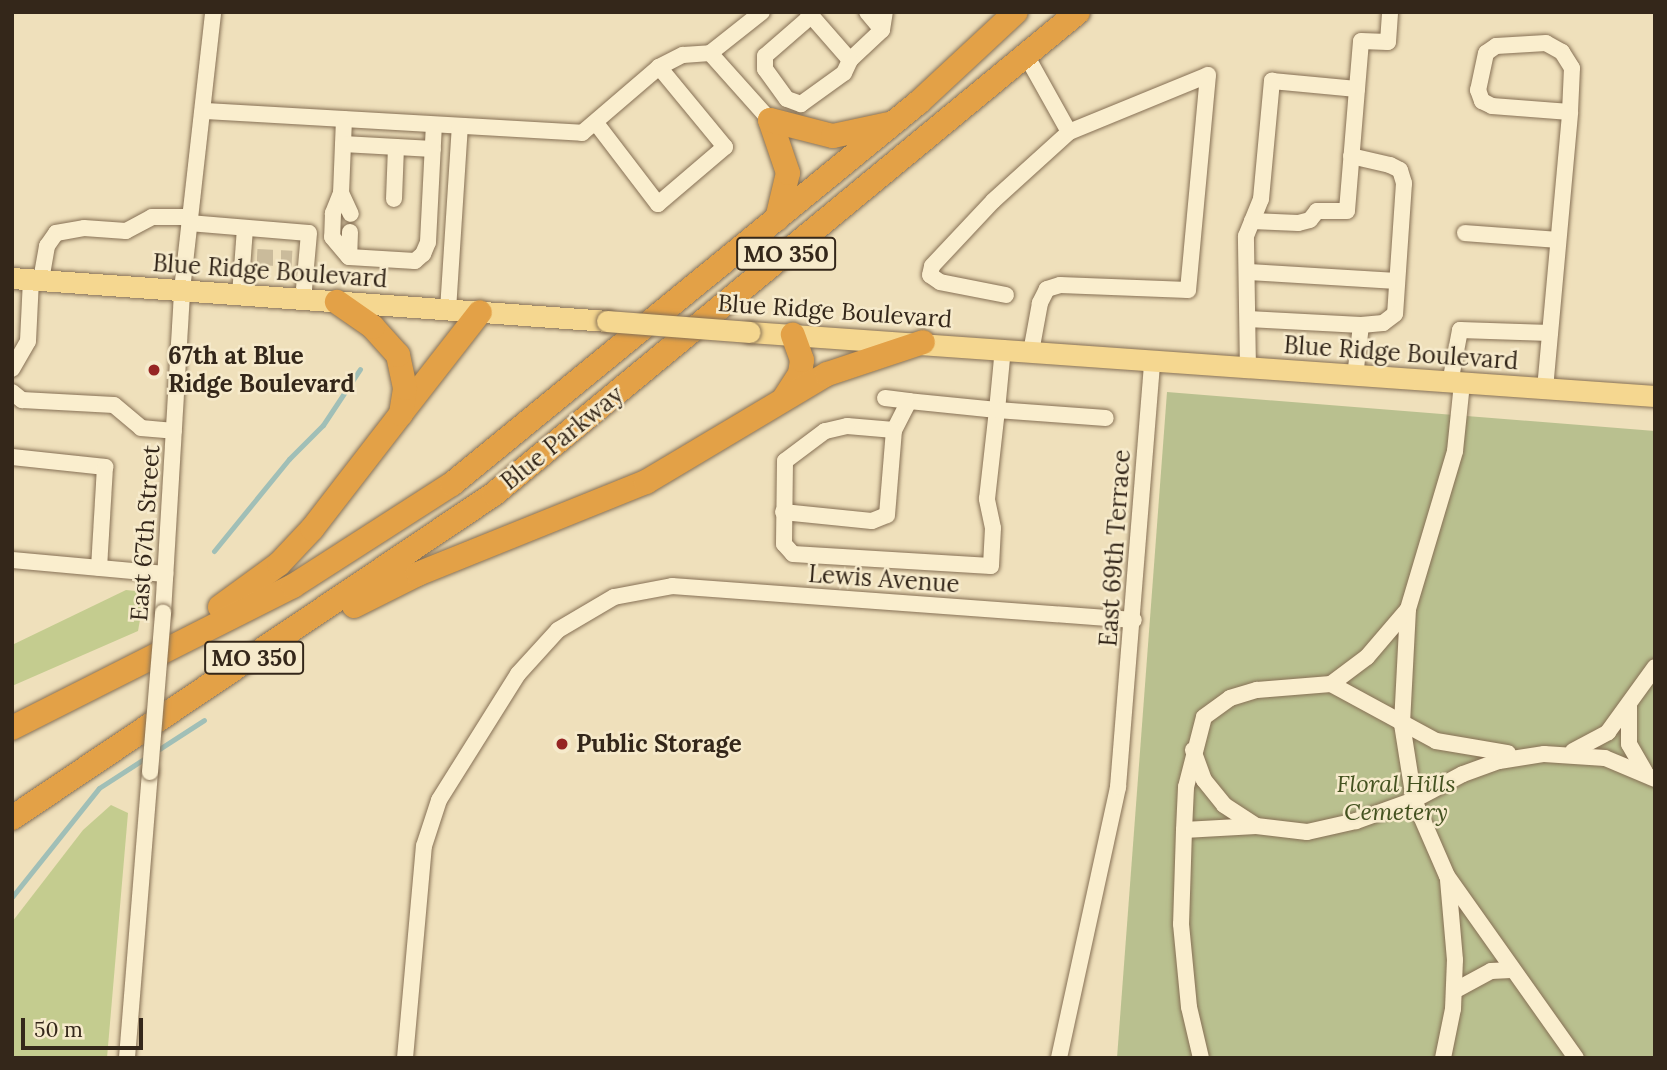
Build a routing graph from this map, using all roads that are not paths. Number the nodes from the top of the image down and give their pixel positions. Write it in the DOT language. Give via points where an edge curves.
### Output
graph roads {
  1 [pos="214,12"];
  2 [pos="762,12"];
  3 [pos="867,12"];
  4 [pos="885,12"];
  5 [pos="1016,12"];
  6 [pos="1078,12"];
  7 [pos="1390,12"];
  8 [pos="810,14"];
  9 [pos="882,30"];
  10 [pos="710,54"];
  11 [pos="1026,55"];
  12 [pos="850,60"];
  13 [pos="659,67"];
  14 [pos="1357,89"];
  15 [pos="205,111"];
  16 [pos="1570,112"];
  17 [pos="344,119"];
  18 [pos="770,120"];
  19 [pos="596,123"];
  20 [pos="893,123"];
  21 [pos="434,125"];
  22 [pos="460,126"];
  23 [pos="1069,132"];
  24 [pos="343,144"];
  25 [pos="396,147"];
  26 [pos="433,149"];
  27 [pos="1351,156"];
  28 [pos="341,193"];
  29 [pos="394,199"];
  30 [pos="351,214"];
  31 [pos="777,219"];
  32 [pos="189,220"];
  33 [pos="1252,221"];
  34 [pos="245,228"];
  35 [pos="350,232"];
  36 [pos="1465,233"];
  37 [pos="1559,240"];
  38 [pos="349,257"];
  39 [pos="1248,272"];
  40 [pos="28,279"];
  41 [pos="1397,281"];
  42 [pos="182,290"];
  43 [pos="240,295"];
  44 [pos="1006,295"];
  45 [pos="303,300"];
  46 [pos="337,302"];
  47 [pos="448,310"];
  48 [pos="480,312"];
  49 [pos="1248,319"];
  50 [pos="1361,325"];
  51 [pos="1550,333"];
  52 [pos="793,335"];
  53 [pos="20,341"];
  54 [pos="923,342"];
  55 [pos="1003,348"];
  56 [pos="1031,352"];
  57 [pos="1152,363"];
  58 [pos="12,369"];
  59 [pos="1248,370"];
  60 [pos="1355,377"];
  61 [pos="1456,383"];
  62 [pos="1545,389"];
  63 [pos="12,392"];
  64 [pos="1655,396"];
  65 [pos="885,398"];
  66 [pos="909,401"];
  67 [pos="774,406"];
  68 [pos="997,410"];
  69 [pos="401,414"];
  70 [pos="1106,418"];
  71 [pos="894,429"];
  72 [pos="174,431"];
  73 [pos="12,457"];
  74 [pos="783,512"];
  75 [pos="12,560"];
  76 [pos="99,568"];
  77 [pos="165,574"];
  78 [pos="1408,608"];
  79 [pos="1134,620"];
  80 [pos="1655,667"];
  81 [pos="237,670"];
  82 [pos="1331,684"];
  83 [pos="1629,702"];
  84 [pos="12,713"];
  85 [pos="1402,723"];
  86 [pos="12,728"];
  87 [pos="1193,750"];
  88 [pos="1566,753"];
  89 [pos="1544,754"];
  90 [pos="1650,775"];
  91 [pos="1414,800"];
  92 [pos="12,818"];
  93 [pos="1256,826"];
  94 [pos="1184,830"];
  95 [pos="1447,876"];
  96 [pos="1511,970"];
  97 [pos="1454,991"];
  98 [pos="127,1058"];
  99 [pos="405,1058"];
  100 [pos="1059,1058"];
  101 [pos="1201,1058"];
  102 [pos="1443,1058"];
  103 [pos="1576,1058"];
  1 -- 15 [label="street, East 67th Street"];
  2 -- 10 [label="street"];
  3 -- 9 [label="street"];
  4 -- 9 [label="street"];
  5 -- 20 [label="highway, Blue Parkway / MO 350"];
  6 -- 11 [label="highway, Blue Parkway / MO 350"];
  7 -- 14 [label="street" via="1388,42 1361,41"];
  8 -- 12 [label="street"];
  8 -- 12 [label="street" via="765,56 765,69 787,99 801,104 844,73"];
  9 -- 12 [label="street"];
  10 -- 13 [label="street" via="682,55"];
  10 -- 18 [label="street"];
  11 -- 23 [label="street"];
  11 -- 81 [label="highway, Blue Parkway / MO 350" via="494,494"];
  13 -- 19 [label="street"];
  13 -- 19 [label="street" via="725,147 658,204"];
  14 -- 27 [label="street"];
  14 -- 33 [label="street" via="1272,81 1261,199"];
  15 -- 17 [label="street"];
  15 -- 32 [label="street, East 67th Street"];
  16 -- 16 [label="street" via="1572,68 1562,52 1546,43 1496,46 1486,53 1478,90 1482,101 1492,106"];
  16 -- 37 [label="street"];
  17 -- 21 [label="street"];
  17 -- 24 [label="street"];
  18 -- 20 [label="highway" via="833,136"];
  18 -- 31 [label="highway" via="788,173"];
  19 -- 22 [label="street" via="582,133"];
  20 -- 31 [label="highway, Blue Parkway / MO 350"];
  21 -- 22 [label="street"];
  21 -- 26 [label="street"];
  22 -- 47 [label="street"];
  23 -- 44 [label="street" via="993,201 932,266 930,275 940,282"];
  23 -- 56 [label="street" via="1208,75 1188,290 1060,285 1047,289"];
  24 -- 25 [label="street"];
  24 -- 28 [label="street"];
  25 -- 26 [label="street"];
  25 -- 29 [label="street"];
  26 -- 38 [label="street" via="428,242 423,254 415,261"];
  27 -- 33 [label="street" via="1346,211 1317,211 1310,220 1298,223"];
  27 -- 41 [label="street" via="1400,170 1404,183"];
  28 -- 30 [label="street"];
  28 -- 38 [label="street" via="333,213 332,237"];
  31 -- 86 [label="highway, Blue Parkway / MO 350" via="452,484 293,586"];
  32 -- 34 [label="street"];
  32 -- 40 [label="street" via="152,216 126,231 84,228 55,233"];
  32 -- 42 [label="street, East 67th Street"];
  33 -- 39 [label="street" via="1246,236"];
  34 -- 43 [label="street" via="250,256"];
  34 -- 45 [label="street" via="309,233 299,260"];
  35 -- 38 [label="street"];
  36 -- 37 [label="street"];
  37 -- 51 [label="street"];
  39 -- 41 [label="street"];
  39 -- 49 [label="street"];
  40 -- 42 [label="main road, Blue Ridge Boulevard"];
  40 -- 53 [label="street"];
  41 -- 50 [label="street" via="1391,321"];
  42 -- 43 [label="main road, Blue Ridge Boulevard"];
  42 -- 72 [label="street, East 67th Street"];
  43 -- 45 [label="main road, Blue Ridge Boulevard"];
  45 -- 46 [label="main road, Blue Ridge Boulevard"];
  46 -- 47 [label="main road, Blue Ridge Boulevard"];
  46 -- 69 [label="highway" via="373,327 398,355 405,388"];
  47 -- 48 [label="main road, Blue Ridge Boulevard"];
  48 -- 52 [label="main road, Blue Ridge Boulevard, bridge"];
  48 -- 69 [label="highway"];
  49 -- 50 [label="street"];
  49 -- 59 [label="street"];
  50 -- 60 [label="street"];
  51 -- 61 [label="street" via="1460,330"];
  51 -- 62 [label="street"];
  52 -- 54 [label="main road, Blue Ridge Boulevard"];
  52 -- 67 [label="highway" via="802,359 800,374 791,392"];
  53 -- 58 [label="street"];
  54 -- 55 [label="main road, Blue Ridge Boulevard"];
  54 -- 67 [label="highway" via="846,366"];
  55 -- 56 [label="main road, Blue Ridge Boulevard"];
  55 -- 68 [label="street"];
  56 -- 57 [label="main road, Blue Ridge Boulevard"];
  57 -- 59 [label="main road, Blue Ridge Boulevard"];
  57 -- 79 [label="street, East 69th Terrace"];
  59 -- 60 [label="main road, Blue Ridge Boulevard"];
  60 -- 61 [label="main road, Blue Ridge Boulevard"];
  61 -- 62 [label="main road, Blue Ridge Boulevard"];
  61 -- 78 [label="street" via="1455,451"];
  62 -- 64 [label="main road, Blue Ridge Boulevard"];
  63 -- 72 [label="street" via="22,400 114,405 141,428"];
  65 -- 66 [label="street"];
  66 -- 68 [label="street"];
  66 -- 71 [label="street"];
  67 -- 81 [label="highway" via="646,482 418,573"];
  68 -- 70 [label="street"];
  68 -- 74 [label="street" via="987,499 993,528 991,566 793,554 784,544"];
  69 -- 84 [label="highway" via="312,529 242,594 190,626"];
  71 -- 74 [label="street" via="847,426 825,431 785,461"];
  71 -- 74 [label="street" via="887,515 872,521"];
  72 -- 77 [label="street, East 67th Street"];
  73 -- 76 [label="street" via="105,467"];
  75 -- 76 [label="street"];
  76 -- 77 [label="street"];
  77 -- 98 [label="street, East 67th Street, bridge"];
  78 -- 82 [label="street" via="1367,657"];
  78 -- 85 [label="street"];
  79 -- 99 [label="street, Lewis Avenue" via="672,586 631,592 558,630 518,674 439,800 424,846"];
  79 -- 100 [label="street, East 69th Terrace" via="1118,787"];
  80 -- 83 [label="street"];
  81 -- 92 [label="highway, Blue Parkway / MO 350"];
  82 -- 85 [label="street"];
  82 -- 87 [label="street" via="1257,690 1230,698 1204,717"];
  83 -- 88 [label="street" via="1608,732"];
  83 -- 90 [label="street" via="1629,744"];
  85 -- 89 [label="street" via="1457,748"];
  85 -- 91 [label="street"];
  87 -- 93 [label="street" via="1204,779 1224,805"];
  87 -- 94 [label="street"];
  88 -- 89 [label="street"];
  88 -- 90 [label="street" via="1605,758"];
  89 -- 91 [label="street" via="1475,769"];
  91 -- 93 [label="street" via="1356,821 1307,832"];
  91 -- 95 [label="street"];
  93 -- 94 [label="street"];
  94 -- 101 [label="street" via="1181,924 1189,1007"];
  95 -- 96 [label="street"];
  95 -- 97 [label="street"];
  96 -- 97 [label="street" via="1491,971"];
  96 -- 103 [label="street"];
  97 -- 102 [label="street"];
}
